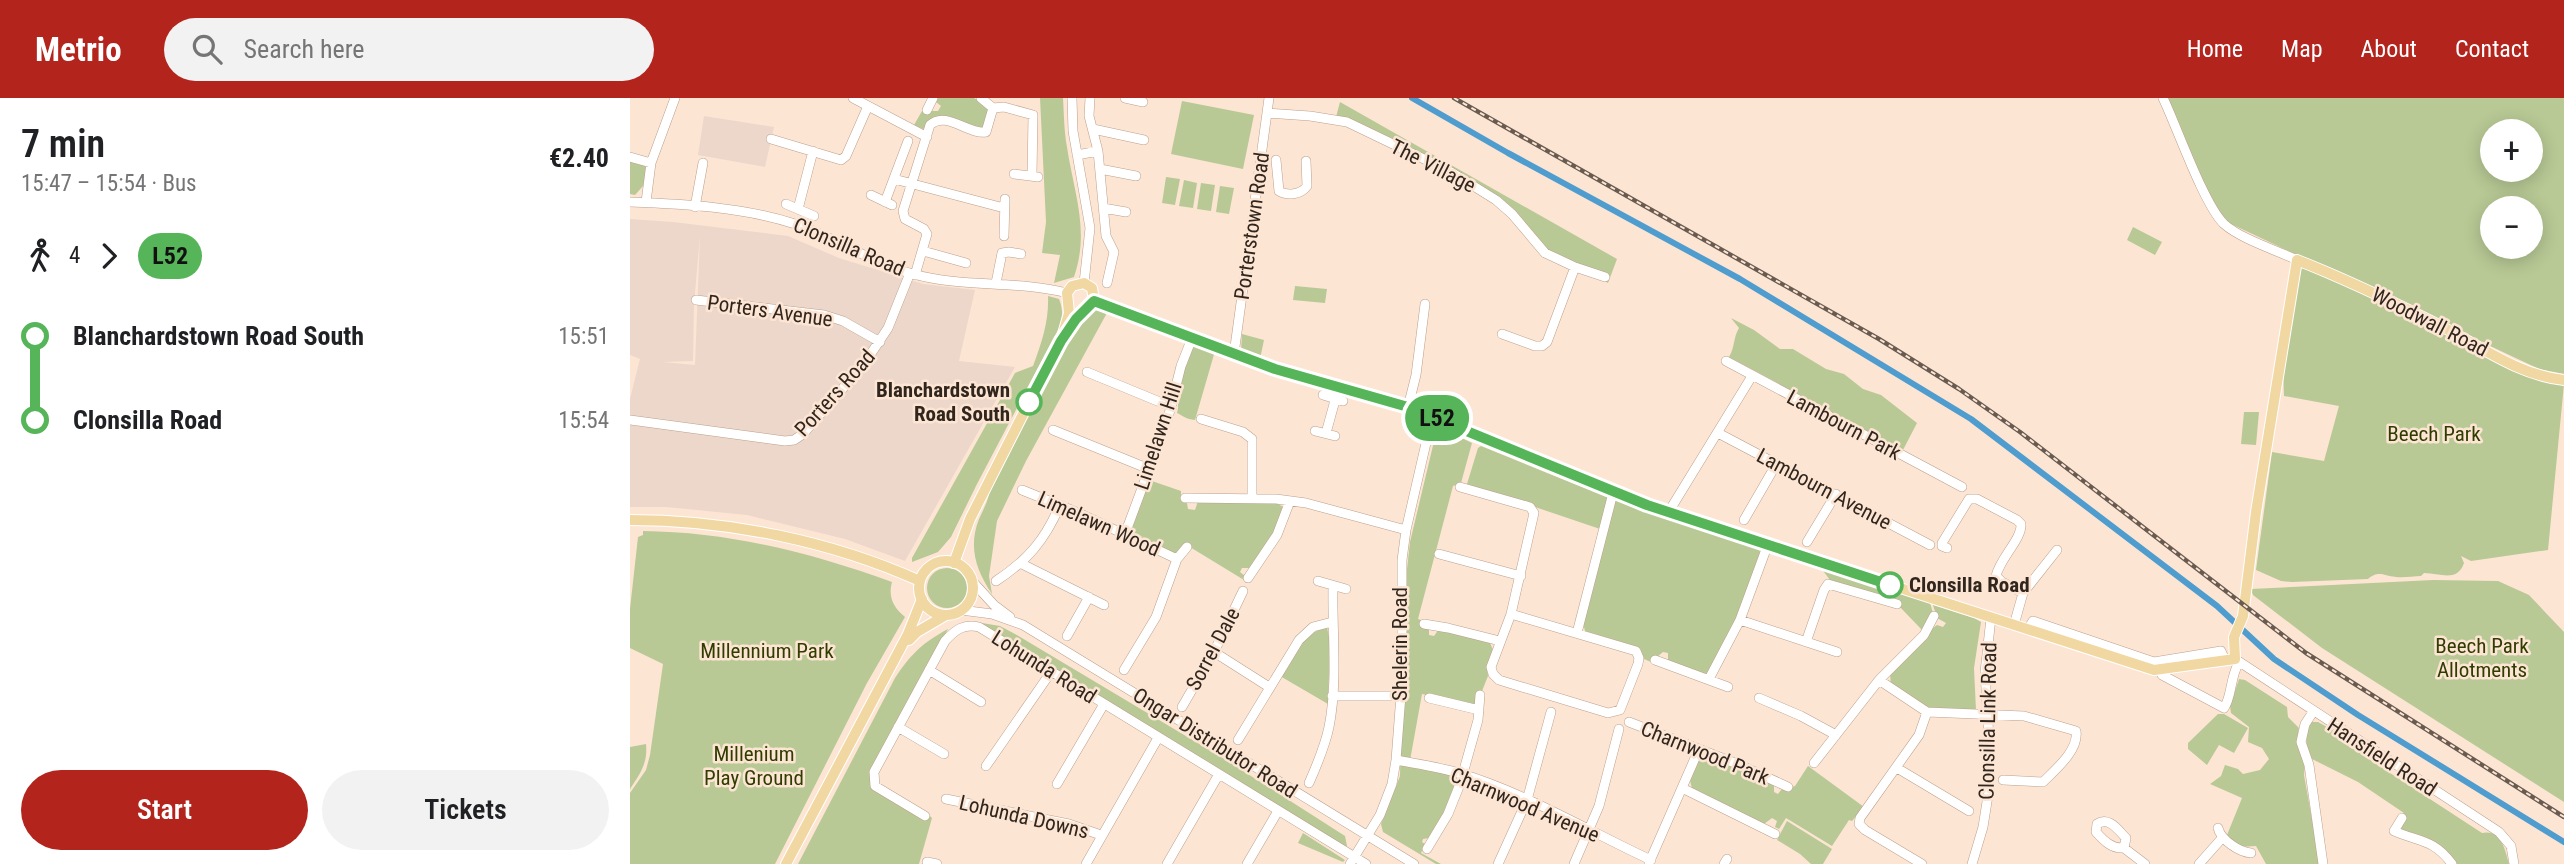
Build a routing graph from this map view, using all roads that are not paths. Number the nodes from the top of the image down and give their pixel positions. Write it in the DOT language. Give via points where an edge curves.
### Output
graph roads {
  1 [pos="853,98"];
  2 [pos="981,98"];
  3 [pos="1072,98"];
  4 [pos="1090,98"];
  5 [pos="1125,98"];
  6 [pos="1269,98"];
  7 [pos="2163,98"];
  8 [pos="671,99"];
  9 [pos="1143,102"];
  10 [pos="868,106"];
  11 [pos="993,108"];
  12 [pos="1268,113"];
  13 [pos="1093,129"];
  14 [pos="986,132"];
  15 [pos="778,137"];
  16 [pos="927,137"];
  17 [pos="1144,140"];
  18 [pos="994,141"];
  19 [pos="895,145"];
  20 [pos="1098,150"];
  21 [pos="813,151"];
  22 [pos="1077,155"];
  23 [pos="630,157"];
  24 [pos="1276,160"];
  25 [pos="1306,161"];
  26 [pos="652,163"];
  27 [pos="703,163"];
  28 [pos="1100,169"];
  29 [pos="1014,174"];
  30 [pos="1136,176"];
  31 [pos="1259,177"];
  32 [pos="1277,178"];
  33 [pos="894,179"];
  34 [pos="911,185"];
  35 [pos="871,195"];
  36 [pos="630,202"];
  37 [pos="646,202"];
  38 [pos="786,204"];
  39 [pos="695,207"];
  40 [pos="1103,208"];
  41 [pos="798,209"];
  42 [pos="1126,212"];
  43 [pos="814,216"];
  44 [pos="1003,236"];
  45 [pos="923,250"];
  46 [pos="1021,254"];
  47 [pos="2297,260"];
  48 [pos="963,265"];
  49 [pos="1575,267"];
  50 [pos="913,274"];
  51 [pos="1605,277"];
  52 [pos="996,283"];
  53 [pos="1107,283"];
  54 [pos="1084,284"];
  55 [pos="1067,293"];
  56 [pos="696,300"];
  57 [pos="1094,301"];
  58 [pos="1425,304"];
  59 [pos="1069,305"];
  60 [pos="1085,310"];
  61 [pos="1502,334"];
  62 [pos="1192,338"];
  63 [pos="1061,341"];
  64 [pos="880,342"];
  65 [pos="1234,354"];
  66 [pos="1726,361"];
  67 [pos="1087,372"];
  68 [pos="1752,376"];
  69 [pos="2564,380"];
  70 [pos="1339,386"];
  71 [pos="1323,395"];
  72 [pos="1339,400"];
  73 [pos="1172,407"];
  74 [pos="1408,407"];
  75 [pos="1432,417"];
  76 [pos="1200,419"];
  77 [pos="630,420"];
  78 [pos="1053,430"];
  79 [pos="1315,431"];
  80 [pos="1718,433"];
  81 [pos="1777,463"];
  82 [pos="1149,470"];
  83 [pos="1460,487"];
  84 [pos="1962,487"];
  85 [pos="1022,490"];
  86 [pos="1613,493"];
  87 [pos="1836,494"];
  88 [pos="1252,499"];
  89 [pos="1189,501"];
  90 [pos="1290,501"];
  91 [pos="1060,505"];
  92 [pos="1668,513"];
  93 [pos="630,520"];
  94 [pos="1744,520"];
  95 [pos="1406,530"];
  96 [pos="1125,534"];
  97 [pos="1807,542"];
  98 [pos="1768,544"];
  99 [pos="1930,545"];
  100 [pos="1187,547"];
  101 [pos="1947,548"];
  102 [pos="2057,550"];
  103 [pos="1439,554"];
  104 [pos="1177,559"];
  105 [pos="954,563"];
  106 [pos="1021,564"];
  107 [pos="1521,576"];
  108 [pos="1248,578"];
  109 [pos="920,581"];
  110 [pos="972,581"];
  111 [pos="996,581"];
  112 [pos="1318,581"];
  113 [pos="1333,586"];
  114 [pos="1346,589"];
  115 [pos="1243,591"];
  116 [pos="2023,593"];
  117 [pos="1089,597"];
  118 [pos="922,599"];
  119 [pos="1896,604"];
  120 [pos="1104,605"];
  121 [pos="961,610"];
  122 [pos="1511,614"];
  123 [pos="946,615"];
  124 [pos="1934,616"];
  125 [pos="1991,618"];
  126 [pos="1740,620"];
  127 [pos="1017,622"];
  128 [pos="1332,622"];
  129 [pos="2014,625"];
  130 [pos="1430,628"];
  131 [pos="1577,633"];
  132 [pos="1067,636"];
  133 [pos="1500,641"];
  134 [pos="1806,642"];
  135 [pos="902,647"];
  136 [pos="1214,652"];
  137 [pos="1837,652"];
  138 [pos="1661,659"];
  139 [pos="2233,661"];
  140 [pos="2156,667"];
  141 [pos="929,670"];
  142 [pos="1124,670"];
  143 [pos="1051,672"];
  144 [pos="1709,679"];
  145 [pos="1879,680"];
  146 [pos="1269,687"];
  147 [pos="1728,687"];
  148 [pos="1480,695"];
  149 [pos="1332,696"];
  150 [pos="1401,696"];
  151 [pos="1429,698"];
  152 [pos="1759,698"];
  153 [pos="981,702"];
  154 [pos="1104,704"];
  155 [pos="1182,707"];
  156 [pos="1479,710"];
  157 [pos="1551,712"];
  158 [pos="1927,712"];
  159 [pos="2313,712"];
  160 [pos="1987,715"];
  161 [pos="1629,722"];
  162 [pos="898,727"];
  163 [pos="1619,729"];
  164 [pos="1836,735"];
  165 [pos="1158,738"];
  166 [pos="1238,740"];
  167 [pos="1699,749"];
  168 [pos="944,754"];
  169 [pos="1396,760"];
  170 [pos="1814,762"];
  171 [pos="986,765"];
  172 [pos="1897,768"];
  173 [pos="1219,774"];
  174 [pos="1462,774"];
  175 [pos="2003,780"];
  176 [pos="1309,783"];
  177 [pos="1057,784"];
  178 [pos="1682,788"];
  179 [pos="1781,788"];
  180 [pos="946,799"];
  181 [pos="1527,800"];
  182 [pos="1278,811"];
  183 [pos="1969,811"];
  184 [pos="925,816"];
  185 [pos="2402,818"];
  186 [pos="2218,828"];
  187 [pos="1590,831"];
  188 [pos="1775,834"];
  189 [pos="1101,835"];
  190 [pos="1367,836"];
  191 [pos="2222,837"];
  192 [pos="2124,848"];
  193 [pos="1427,849"];
  194 [pos="2251,853"];
  195 [pos="1352,860"];
  196 [pos="1650,862"];
  197 [pos="786,864"];
  198 [pos="1086,864"];
  199 [pos="1167,864"];
  200 [pos="1247,864"];
  201 [pos="1366,864"];
  202 [pos="1414,864"];
  203 [pos="1498,864"];
  204 [pos="1574,864"];
  205 [pos="1922,864"];
  206 [pos="1972,864"];
  207 [pos="2145,864"];
  208 [pos="2199,864"];
  209 [pos="2323,864"];
  210 [pos="2452,864"];
  211 [pos="2514,864"];
  1 -- 10 [label="street"];
  2 -- 11 [label="street"];
  3 -- 22 [label="street"];
  4 -- 13 [label="street"];
  5 -- 9 [label="street"];
  6 -- 12 [label="street, Porterstown Road"];
  7 -- 47 [label="street" via="2221,220 2236,232"];
  8 -- 26 [label="street"];
  10 -- 16 [label="street"];
  10 -- 21 [label="street" via="843,160"];
  11 -- 14 [label="street"];
  11 -- 29 [label="street" via="1033,115 1035,176"];
  12 -- 31 [label="street, Porterstown Road"];
  12 -- 49 [label="street, The Village" via="1347,122 1451,172 1512,214 1545,253"];
  13 -- 17 [label="street"];
  13 -- 20 [label="street"];
  14 -- 16 [label="street" via="937,121 930,125"];
  14 -- 18 [label="street"];
  15 -- 21 [label="street"];
  16 -- 34 [label="street"];
  19 -- 33 [label="street" via="907,145"];
  20 -- 22 [label="street"];
  20 -- 28 [label="street"];
  21 -- 41 [label="street"];
  22 -- 54 [label="street" via="1090,228"];
  23 -- 26 [label="street"];
  24 -- 32 [label="street"];
  25 -- 32 [label="street" via="1307,186 1301,192 1281,193"];
  26 -- 37 [label="street"];
  27 -- 39 [label="street"];
  28 -- 30 [label="street"];
  28 -- 40 [label="street"];
  31 -- 32 [label="street"];
  31 -- 65 [label="street, Porterstown Road"];
  33 -- 34 [label="street"];
  33 -- 35 [label="street" via="888,203"];
  34 -- 44 [label="street" via="1004,204"];
  34 -- 45 [label="street" via="903,214 926,231"];
  36 -- 37 [label="street, Clonsilla Road"];
  37 -- 39 [label="street, Clonsilla Road"];
  38 -- 41 [label="street"];
  39 -- 50 [label="street, Clonsilla Road" via="796,224"];
  40 -- 42 [label="street"];
  40 -- 53 [label="street" via="1107,241 1114,252"];
  41 -- 43 [label="street"];
  45 -- 48 [label="street"];
  45 -- 50 [label="street, Porters Road"];
  46 -- 52 [label="street" via="1002,253"];
  47 -- 69 [label="main road, Woodwall Road" via="2435,322 2543,378"];
  47 -- 139 [label="main road"];
  49 -- 51 [label="street, The Village"];
  49 -- 61 [label="street" via="1547,342 1542,346"];
  50 -- 52 [label="street, Clonsilla Road"];
  50 -- 64 [label="street, Porters Road"];
  52 -- 55 [label="street, Clonsilla Road"];
  54 -- 55 [label="main road" via="1072,286"];
  54 -- 57 [label="main road" via="1092,288"];
  55 -- 59 [label="main road"];
  56 -- 64 [label="street, Porters Avenue" via="824,315"];
  57 -- 60 [label="main road"];
  57 -- 62 [label="main road"];
  58 -- 74 [label="street"];
  59 -- 60 [label="main road"];
  59 -- 63 [label="main road"];
  60 -- 63 [label="main road"];
  62 -- 65 [label="main road"];
  62 -- 73 [label="street, Limelawn Hill"];
  63 -- 105 [label="main road" via="970,519"];
  64 -- 77 [label="street, Porters Road" via="794,440"];
  65 -- 70 [label="main road"];
  66 -- 68 [label="street, Lambourn Park"];
  67 -- 73 [label="street"];
  68 -- 80 [label="street"];
  68 -- 84 [label="street, Lambourn Park"];
  70 -- 72 [label="street"];
  70 -- 74 [label="main road"];
  71 -- 72 [label="street"];
  72 -- 79 [label="street" via="1330,435"];
  73 -- 82 [label="street, Limelawn Hill"];
  74 -- 75 [label="main road"];
  75 -- 86 [label="main road"];
  75 -- 95 [label="street, Shelerin Road"];
  76 -- 88 [label="street" via="1252,439"];
  78 -- 82 [label="street"];
  80 -- 81 [label="street, Lambourn Avenue"];
  80 -- 92 [label="street"];
  81 -- 87 [label="street, Lambourn Avenue"];
  81 -- 94 [label="street"];
  82 -- 96 [label="street, Limelawn Hill"];
  83 -- 107 [label="street" via="1532,509"];
  85 -- 91 [label="street, Limelawn Wood"];
  86 -- 92 [label="main road"];
  86 -- 131 [label="street"];
  87 -- 97 [label="street"];
  87 -- 99 [label="street, Lambourn Avenue"];
  88 -- 89 [label="street"];
  88 -- 90 [label="street"];
  90 -- 95 [label="street"];
  90 -- 108 [label="street" via="1278,535"];
  91 -- 96 [label="street, Limelawn Wood"];
  91 -- 106 [label="street" via="1049,531"];
  92 -- 98 [label="main road"];
  93 -- 109 [label="main road" via="708,524 765,534 825,548"];
  95 -- 150 [label="street, Shelerin Road" via="1401,576"];
  96 -- 104 [label="street, Limelawn Wood"];
  98 -- 125 [label="main road"];
  98 -- 126 [label="street"];
  100 -- 104 [label="street"];
  101 -- 116 [label="street" via="1942,543 1969,499 2017,520 2021,532 1996,576"];
  102 -- 116 [label="street"];
  103 -- 107 [label="street"];
  104 -- 142 [label="street" via="1157,615"];
  105 -- 109 [label="main road" via="932,565"];
  105 -- 110 [label="main road"];
  106 -- 111 [label="street"];
  106 -- 117 [label="street"];
  107 -- 122 [label="street"];
  109 -- 118 [label="main road"];
  110 -- 121 [label="main road" via="971,598"];
  110 -- 127 [label="street, Ongar Distributor Road"];
  112 -- 113 [label="street"];
  113 -- 114 [label="street"];
  113 -- 128 [label="street"];
  115 -- 136 [label="street, Sorrel Dale"];
  116 -- 129 [label="street"];
  117 -- 120 [label="street"];
  117 -- 132 [label="street"];
  118 -- 123 [label="main road" via="931,610"];
  118 -- 135 [label="main road"];
  119 -- 134 [label="street" via="1828,584"];
  121 -- 123 [label="main road"];
  121 -- 127 [label="street, Ongar Distributor Road"];
  122 -- 131 [label="street"];
  122 -- 133 [label="street"];
  123 -- 135 [label="main road"];
  124 -- 145 [label="street" via="1924,635"];
  125 -- 129 [label="main road"];
  125 -- 160 [label="street, Clonsilla Link Road" via="1985,672"];
  126 -- 134 [label="street"];
  126 -- 144 [label="street"];
  127 -- 190 [label="street, Ongar Distributor Road"];
  128 -- 146 [label="street" via="1304,633"];
  128 -- 149 [label="street"];
  129 -- 140 [label="main road"];
  130 -- 133 [label="street"];
  131 -- 133 [label="street" via="1639,655 1617,712 1496,678 1491,667"];
  134 -- 137 [label="street"];
  135 -- 197 [label="main road"];
  136 -- 146 [label="street"];
  136 -- 155 [label="street, Sorrel Dale"];
  138 -- 144 [label="street"];
  139 -- 140 [label="main road" via="2195,660"];
  139 -- 140 [label="street" via="2224,708 2162,675"];
  139 -- 159 [label="street, Hansfield Road"];
  141 -- 143 [label="street, Lohunda Road" via="954,631 972,625"];
  141 -- 153 [label="street"];
  141 -- 162 [label="street, Lohunda Road"];
  143 -- 154 [label="street, Lohunda Road"];
  143 -- 171 [label="street"];
  144 -- 147 [label="street"];
  145 -- 158 [label="street"];
  145 -- 164 [label="street"];
  146 -- 166 [label="street"];
  148 -- 156 [label="street"];
  149 -- 150 [label="street"];
  149 -- 176 [label="street" via="1325,743"];
  150 -- 169 [label="street, Shelerin Road"];
  151 -- 156 [label="street"];
  152 -- 164 [label="street"];
  154 -- 165 [label="street, Lohunda Road"];
  154 -- 177 [label="street"];
  156 -- 174 [label="street"];
  157 -- 181 [label="street"];
  158 -- 160 [label="street"];
  158 -- 172 [label="street" via="1919,735"];
  159 -- 209 [label="street" via="2301,742 2309,765"];
  159 -- 211 [label="street, Hansfield Road" via="2499,832 2511,845"];
  160 -- 175 [label="street" via="2032,718 2071,728 2077,734 2069,754 2043,782"];
  160 -- 206 [label="street, Clonsilla Link Road" via="1989,789"];
  161 -- 167 [label="street, Charnwood Park"];
  162 -- 168 [label="street"];
  162 -- 184 [label="street, Lohunda Road" via="874,772 875,786"];
  163 -- 187 [label="street"];
  164 -- 170 [label="street"];
  165 -- 173 [label="street, Lohunda Road"];
  165 -- 189 [label="street, Lohunda Downs"];
  167 -- 178 [label="street"];
  167 -- 179 [label="street, Charnwood Park"];
  169 -- 174 [label="street, Charnwood Avenue"];
  169 -- 190 [label="street, Shelerin Road" via="1385,806"];
  172 -- 183 [label="street"];
  172 -- 205 [label="street" via="1859,824"];
  173 -- 182 [label="street, Lohunda Road"];
  173 -- 199 [label="street"];
  174 -- 181 [label="street, Charnwood Avenue"];
  174 -- 193 [label="street" via="1448,814"];
  178 -- 188 [label="street, Charnwood Park"];
  178 -- 196 [label="street"];
  180 -- 189 [label="street, Lohunda Downs"];
  181 -- 187 [label="street, Charnwood Avenue"];
  181 -- 203 [label="street"];
  182 -- 195 [label="street, Lohunda Road"];
  182 -- 200 [label="street"];
  185 -- 210 [label="street" via="2394,831 2440,849"];
  186 -- 191 [label="street"];
  187 -- 196 [label="street, Charnwood Avenue"];
  187 -- 204 [label="street"];
  189 -- 198 [label="street, Lohunda Downs"];
  190 -- 195 [label="street, Shelerin Road"];
  190 -- 202 [label="street, Ongar Distributor Road"];
  191 -- 194 [label="street"];
  191 -- 208 [label="street"];
  192 -- 207 [label="street"];
  195 -- 201 [label="street, Lohunda Road"];
}
